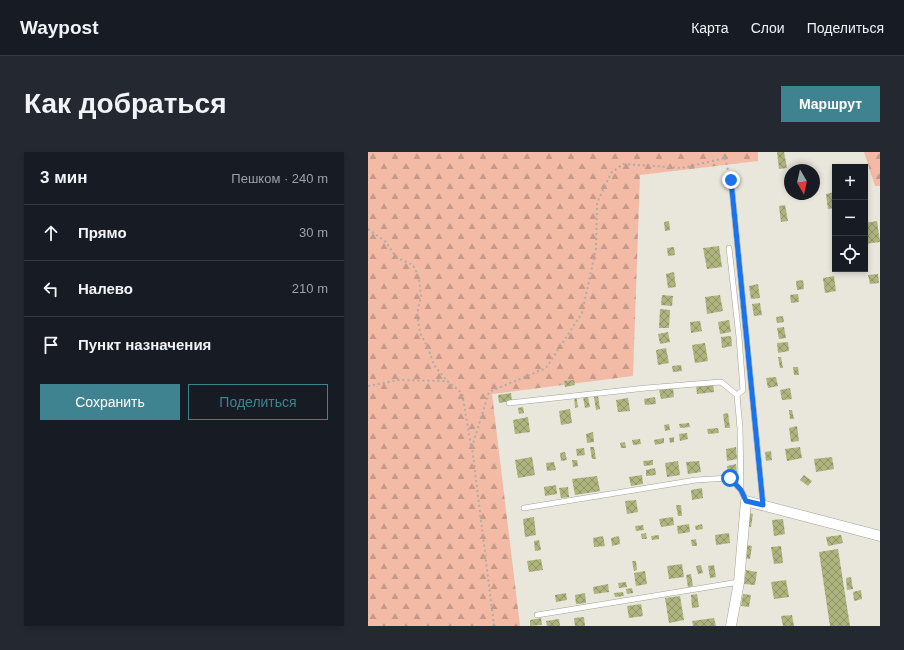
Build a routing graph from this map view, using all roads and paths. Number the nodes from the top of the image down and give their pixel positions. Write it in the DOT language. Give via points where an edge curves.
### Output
graph roads {
  1 [pos="724,152"];
  2 [pos="725,158"];
  3 [pos="731,180"];
  4 [pos="368,229"];
  5 [pos="729,248"];
  6 [pos="447,381"];
  7 [pos="368,386"];
  8 [pos="737,395"];
  9 [pos="509,403"];
  10 [pos="472,447"];
  11 [pos="741,490"];
  12 [pos="746,501"];
  13 [pos="763,505"];
  14 [pos="524,508"];
  15 [pos="880,536"];
  16 [pos="740,582"];
  17 [pos="537,615"];
  18 [pos="494,626"];
  19 [pos="731,626"];
  1 -- 2 [label="path"];
  2 -- 3 [label="path"];
  2 -- 10 [label="path" via="682,168 623,164 611,173 597,203 596,249 582,313 546,368 489,392"];
  3 -- 13 [label="lane"];
  4 -- 6 [label="path" via="386,242 396,257 413,265 419,278 421,296 417,314 420,333 434,365"];
  5 -- 8 [label="lane" via="743,390"];
  6 -- 7 [label="path" via="399,380"];
  6 -- 10 [label="path" via="462,393"];
  8 -- 9 [label="lane" via="721,382"];
  8 -- 11 [label="lane"];
  10 -- 18 [label="path"];
  11 -- 12 [label="lane"];
  11 -- 14 [label="lane" via="730,478 696,480"];
  12 -- 13 [label="street"];
  12 -- 16 [label="street"];
  13 -- 15 [label="street"];
  16 -- 17 [label="lane"];
  16 -- 19 [label="street"];
}
